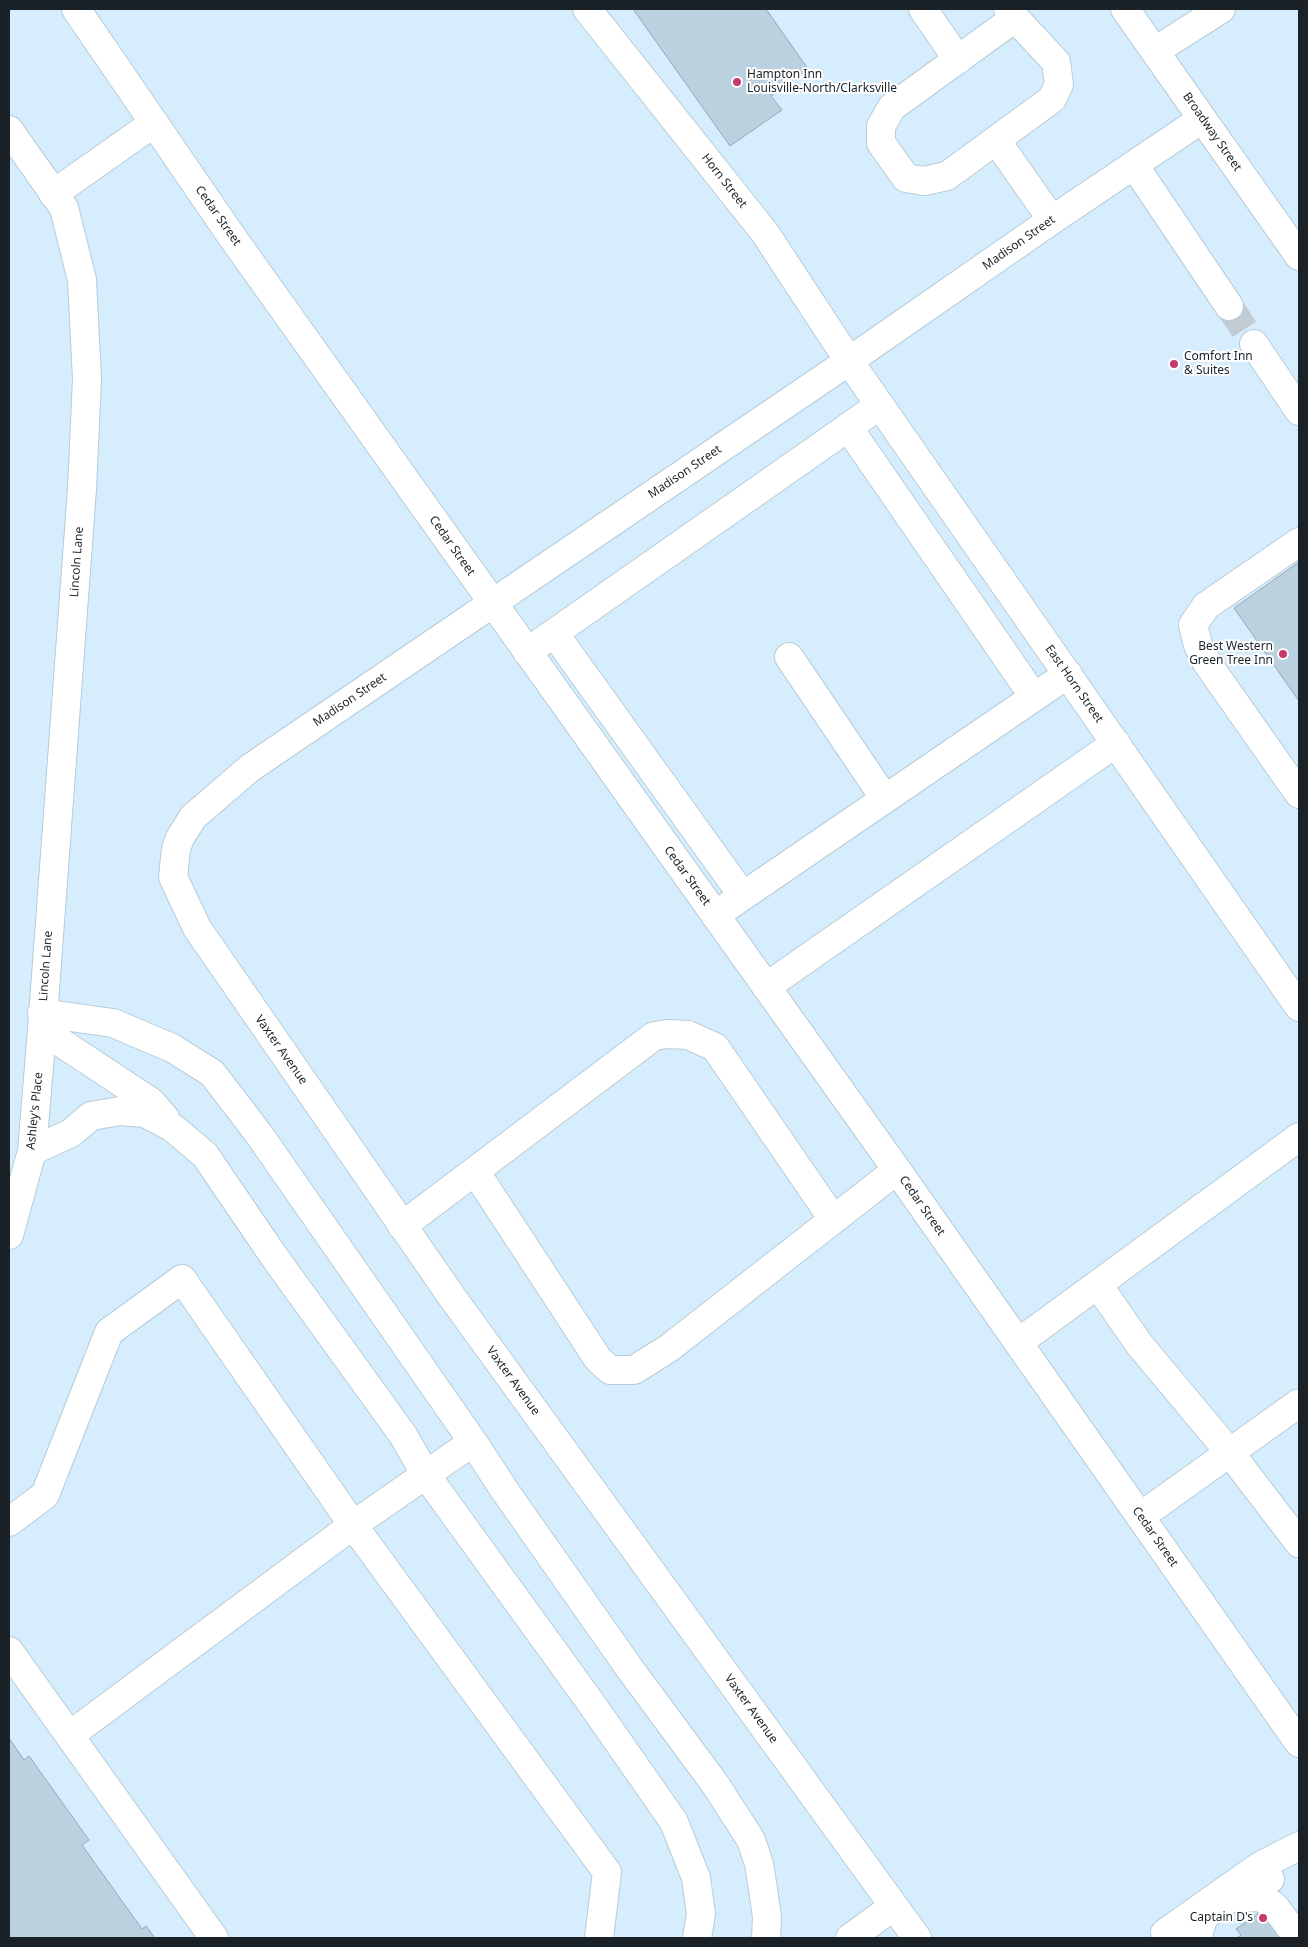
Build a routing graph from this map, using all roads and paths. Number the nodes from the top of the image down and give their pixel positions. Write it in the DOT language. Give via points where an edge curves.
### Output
graph roads {
  1 [pos="76,9"];
  2 [pos="587,9"];
  3 [pos="923,9"];
  4 [pos="1125,9"];
  5 [pos="1221,9"];
  6 [pos="1012,14"];
  7 [pos="1155,51"];
  8 [pos="958,60"];
  9 [pos="1202,119"];
  10 [pos="154,124"];
  11 [pos="9,130"];
  12 [pos="996,140"];
  13 [pos="1134,165"];
  14 [pos="54,194"];
  15 [pos="1052,220"];
  16 [pos="1299,256"];
  17 [pos="1229,306"];
  18 [pos="1254,344"];
  19 [pos="849,361"];
  20 [pos="880,405"];
  21 [pos="1299,411"];
  22 [pos="848,427"];
  23 [pos="971,536"];
  24 [pos="1299,542"];
  25 [pos="938,558"];
  26 [pos="492,604"];
  27 [pos="554,633"];
  28 [pos="527,652"];
  29 [pos="789,657"];
  30 [pos="1068,674"];
  31 [pos="1034,697"];
  32 [pos="1116,743"];
  33 [pos="651,767"];
  34 [pos="622,785"];
  35 [pos="1299,794"];
  36 [pos="885,799"];
  37 [pos="180,838"];
  38 [pos="743,896"];
  39 [pos="715,915"];
  40 [pos="766,987"];
  41 [pos="1299,1007"];
  42 [pos="42,1022"];
  43 [pos="173,1128"];
  44 [pos="1299,1137"];
  45 [pos="32,1151"];
  46 [pos="897,1170"];
  47 [pos="475,1171"];
  48 [pos="833,1219"];
  49 [pos="402,1226"];
  50 [pos="9,1235"];
  51 [pos="1098,1285"];
  52 [pos="1019,1342"];
  53 [pos="1299,1403"];
  54 [pos="474,1442"];
  55 [pos="1230,1453"];
  56 [pos="426,1475"];
  57 [pos="1141,1516"];
  58 [pos="9,1522"];
  59 [pos="353,1525"];
  60 [pos="1299,1543"];
  61 [pos="9,1651"];
  62 [pos="70,1735"];
  63 [pos="1299,1743"];
  64 [pos="1299,1846"];
  65 [pos="1260,1866"];
  66 [pos="894,1906"];
  67 [pos="1299,1922"];
  68 [pos="214,1938"];
  69 [pos="599,1938"];
  70 [pos="697,1938"];
  71 [pos="766,1938"];
  72 [pos="850,1938"];
  73 [pos="917,1938"];
  74 [pos="1169,1938"];
  75 [pos="1196,1938"];
  76 [pos="1298,1938"];
  1 -- 10 [label="street, Cedar Street"];
  2 -- 19 [label="street, Horn Street" via="765,233"];
  3 -- 8 [label="street"];
  4 -- 7 [label="street, Broadway Street"];
  5 -- 7 [label="street"];
  6 -- 8 [label="street"];
  6 -- 12 [label="street" via="1056,62 1059,84 1052,100"];
  7 -- 9 [label="street, Broadway Street"];
  8 -- 12 [label="street" via="892,107 881,126 881,142 906,178 924,180 947,176"];
  9 -- 13 [label="street, Madison Street"];
  9 -- 16 [label="street, Broadway Street"];
  10 -- 14 [label="street"];
  10 -- 26 [label="street, Cedar Street"];
  11 -- 14 [label="street, Lincoln Lane"];
  12 -- 15 [label="street"];
  13 -- 15 [label="street, Madison Street"];
  13 -- 17 [label="street"];
  14 -- 42 [label="street, Lincoln Lane" via="64,208 82,280 86,379 82,489"];
  15 -- 19 [label="street, Madison Street"];
  18 -- 21 [label="street"];
  19 -- 20 [label="street, East Horn Street"];
  19 -- 26 [label="street, Madison Street"];
  20 -- 22 [label="street"];
  20 -- 23 [label="street, East Horn Street"];
  22 -- 25 [label="street"];
  22 -- 27 [label="street"];
  23 -- 25 [label="street"];
  23 -- 30 [label="street, East Horn Street"];
  24 -- 35 [label="street" via="1206,606 1193,625 1207,663"];
  25 -- 31 [label="street"];
  26 -- 28 [label="street, Cedar Street"];
  26 -- 37 [label="street, Madison Street" via="250,768 193,817"];
  27 -- 28 [label="street"];
  27 -- 33 [label="street"];
  28 -- 34 [label="street, Cedar Street"];
  29 -- 36 [label="street"];
  30 -- 31 [label="street"];
  30 -- 32 [label="street, East Horn Street"];
  31 -- 36 [label="street"];
  32 -- 40 [label="street"];
  32 -- 41 [label="street, East Horn Street"];
  33 -- 34 [label="street"];
  33 -- 38 [label="street"];
  34 -- 39 [label="street, Cedar Street"];
  36 -- 38 [label="street"];
  37 -- 49 [label="street, Vaxter Avenue" via="173,877 197,928"];
  38 -- 39 [label="street"];
  39 -- 40 [label="street, Cedar Street"];
  40 -- 46 [label="street, Cedar Street"];
  42 -- 43 [label="street" via="151,1102"];
  42 -- 45 [label="street, Ashley's Place"];
  42 -- 54 [label="street" via="113,1023 172,1048 212,1073 258,1133"];
  43 -- 45 [label="street" via="145,1113 120,1111 91,1116 71,1133"];
  43 -- 56 [label="street" via="205,1155 272,1255 403,1435"];
  44 -- 51 [label="street"];
  45 -- 50 [label="street, Ashley's Place"];
  46 -- 48 [label="street"];
  46 -- 52 [label="street, Cedar Street"];
  47 -- 48 [label="street" via="654,1036 688,1035 714,1047"];
  47 -- 48 [label="street" via="598,1359 610,1370 634,1370 669,1348"];
  47 -- 49 [label="street"];
  49 -- 66 [label="street, Vaxter Avenue"];
  51 -- 52 [label="street"];
  51 -- 55 [label="street" via="1139,1344"];
  52 -- 57 [label="street, Cedar Street"];
  53 -- 55 [label="street"];
  54 -- 56 [label="street"];
  54 -- 71 [label="street" via="505,1491 715,1784 751,1840 763,1889"];
  55 -- 57 [label="street"];
  55 -- 60 [label="street"];
  56 -- 59 [label="street"];
  56 -- 70 [label="street" via="674,1822 696,1878 701,1914"];
  57 -- 63 [label="street, Cedar Street"];
  58 -- 59 [label="street" via="45,1495 109,1332 182,1279"];
  59 -- 62 [label="street"];
  59 -- 69 [label="street" via="607,1872"];
  61 -- 62 [label="street"];
  62 -- 68 [label="street"];
  64 -- 65 [label="street"];
  65 -- 67 [label="street"];
  65 -- 74 [label="street" via="1165,1933"];
  66 -- 72 [label="street"];
  66 -- 73 [label="street, Vaxter Avenue"];
  75 -- 76 [label="street" via="1204,1916 1230,1898 1261,1897 1275,1908"];
}
